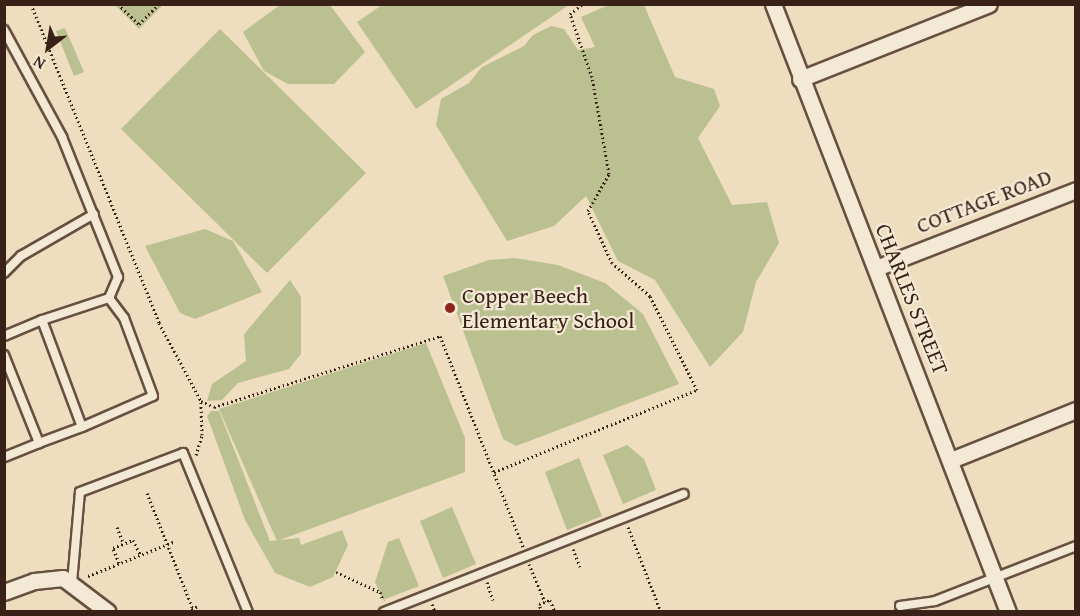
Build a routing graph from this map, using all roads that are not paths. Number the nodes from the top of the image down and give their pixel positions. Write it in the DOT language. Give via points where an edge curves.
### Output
graph roads {
  1 [pos="773,4"];
  2 [pos="989,4"];
  3 [pos="4,30"];
  4 [pos="800,79"];
  5 [pos="1076,190"];
  6 [pos="94,214"];
  7 [pos="876,268"];
  8 [pos="4,273"];
  9 [pos="109,298"];
  10 [pos="42,321"];
  11 [pos="4,336"];
  12 [pos="4,355"];
  13 [pos="1076,410"];
  14 [pos="82,426"];
  15 [pos="39,443"];
  16 [pos="4,457"];
  17 [pos="951,460"];
  18 [pos="684,494"];
  19 [pos="1076,546"];
  20 [pos="995,577"];
  21 [pos="72,583"];
  22 [pos="4,592"];
  23 [pos="900,606"];
  24 [pos="108,612"];
  25 [pos="248,612"];
  26 [pos="384,612"];
  27 [pos="1008,612"];
  1 -- 4 [label="street, CHARLES STREET"];
  2 -- 4 [label="street"];
  3 -- 6 [label="lane" via="62,137"];
  4 -- 7 [label="street, CHARLES STREET"];
  5 -- 7 [label="street, COTTAGE ROAD"];
  6 -- 8 [label="lane" via="21,256"];
  6 -- 9 [label="lane" via="118,278"];
  7 -- 17 [label="street, CHARLES STREET"];
  9 -- 10 [label="lane"];
  9 -- 14 [label="lane" via="124,318 153,396"];
  10 -- 11 [label="lane"];
  10 -- 14 [label="lane"];
  12 -- 15 [label="lane"];
  13 -- 17 [label="street"];
  14 -- 15 [label="lane"];
  15 -- 16 [label="lane"];
  17 -- 20 [label="street, CHARLES STREET"];
  18 -- 26 [label="lane"];
  19 -- 20 [label="lane"];
  20 -- 23 [label="lane" via="935,602"];
  20 -- 27 [label="street, CHARLES STREET"];
  21 -- 22 [label="street" via="63,578 34,581"];
  21 -- 24 [label="street"];
  21 -- 25 [label="lane" via="80,492 183,453"];
}
